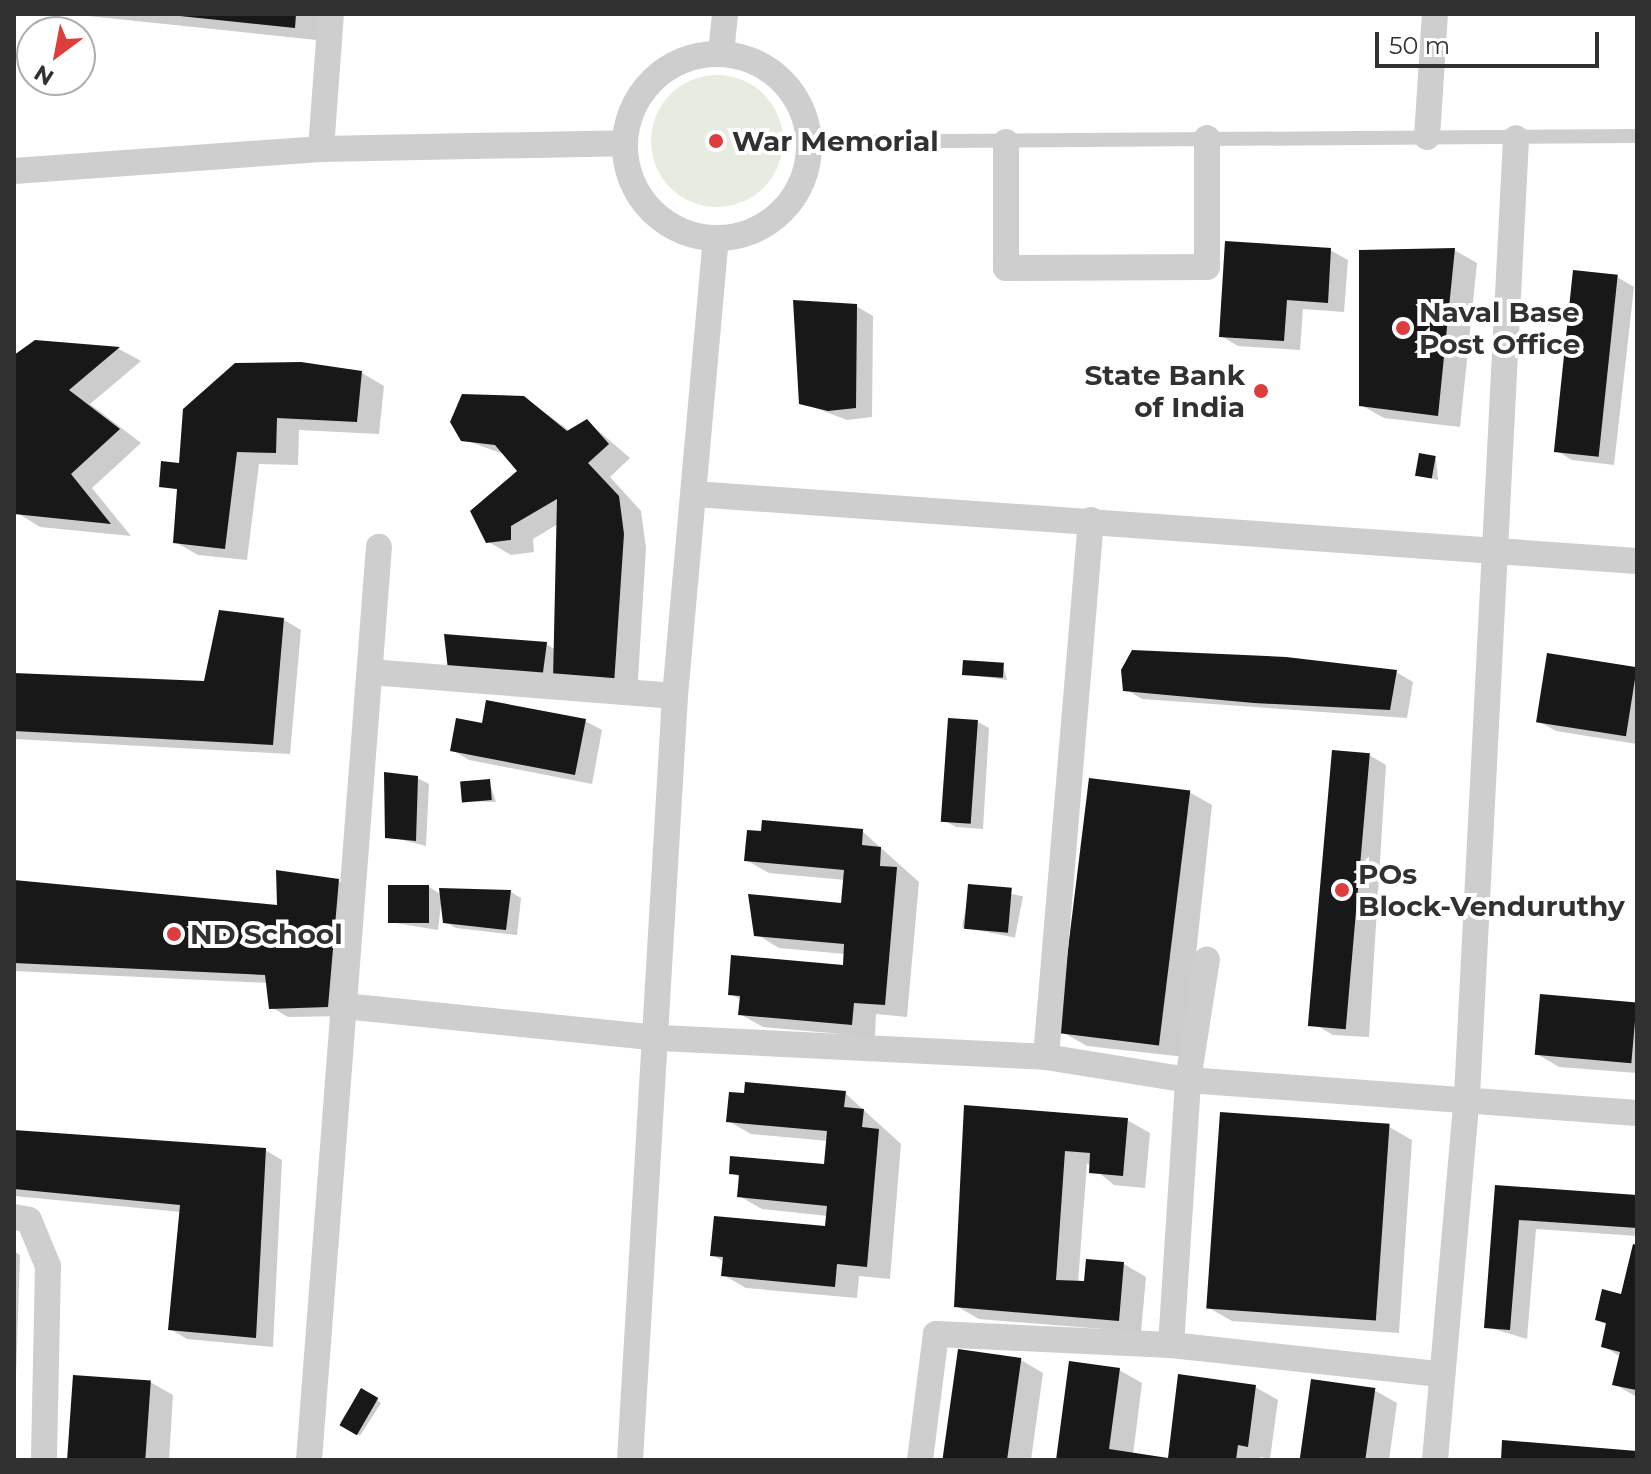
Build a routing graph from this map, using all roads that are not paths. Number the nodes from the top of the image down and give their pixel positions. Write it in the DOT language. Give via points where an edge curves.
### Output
graph roads {
  1 [pos="331,14"];
  2 [pos="725,14"];
  3 [pos="1435,14"];
  4 [pos="721,53"];
  5 [pos="1637,136"];
  6 [pos="1427,137"];
  7 [pos="1207,138"];
  8 [pos="1516,138"];
  9 [pos="810,142"];
  10 [pos="1006,142"];
  11 [pos="624,143"];
  12 [pos="321,149"];
  13 [pos="14,171"];
  14 [pos="716,239"];
  15 [pos="695,494"];
  16 [pos="1091,520"];
  17 [pos="379,547"];
  18 [pos="1489,549"];
  19 [pos="1637,561"];
  20 [pos="370,672"];
  21 [pos="675,696"];
  22 [pos="1207,959"];
  23 [pos="344,1006"];
  24 [pos="660,1038"];
  25 [pos="1046,1057"];
  26 [pos="1188,1080"];
  27 [pos="1467,1096"];
  28 [pos="1637,1113"];
  29 [pos="14,1217"];
  30 [pos="1171,1345"];
  31 [pos="1439,1374"];
  32 [pos="44,1460"];
  33 [pos="309,1460"];
  34 [pos="630,1460"];
  35 [pos="920,1460"];
  36 [pos="1435,1460"];
  1 -- 12 [label="street"];
  2 -- 4 [label="street"];
  3 -- 6 [label="street"];
  4 -- 9 [label="street" via="748,58 782,81 805,115"];
  4 -- 11 [label="street" via="665,69 644,89"];
  5 -- 8 [label="lane"];
  6 -- 7 [label="lane"];
  6 -- 8 [label="lane"];
  7 -- 10 [label="lane"];
  7 -- 10 [label="street" via="1207,267 1006,268"];
  8 -- 18 [label="street"];
  9 -- 10 [label="lane"];
  9 -- 14 [label="street" via="794,199 773,221"];
  11 -- 12 [label="street"];
  11 -- 14 [label="street" via="628,172 651,209 687,233"];
  12 -- 13 [label="street"];
  14 -- 15 [label="street"];
  15 -- 16 [label="street"];
  15 -- 21 [label="street"];
  16 -- 18 [label="street"];
  16 -- 25 [label="street"];
  17 -- 20 [label="street"];
  18 -- 19 [label="street"];
  18 -- 27 [label="street"];
  20 -- 21 [label="street"];
  20 -- 23 [label="street"];
  21 -- 24 [label="street"];
  22 -- 26 [label="street"];
  23 -- 24 [label="street"];
  23 -- 33 [label="street"];
  24 -- 25 [label="street"];
  24 -- 34 [label="street"];
  25 -- 26 [label="street"];
  26 -- 27 [label="street"];
  26 -- 30 [label="street"];
  27 -- 28 [label="street"];
  27 -- 31 [label="street"];
  29 -- 32 [label="street" via="29,1220 48,1266"];
  30 -- 31 [label="street"];
  30 -- 35 [label="street" via="936,1334"];
  31 -- 36 [label="street"];
}
